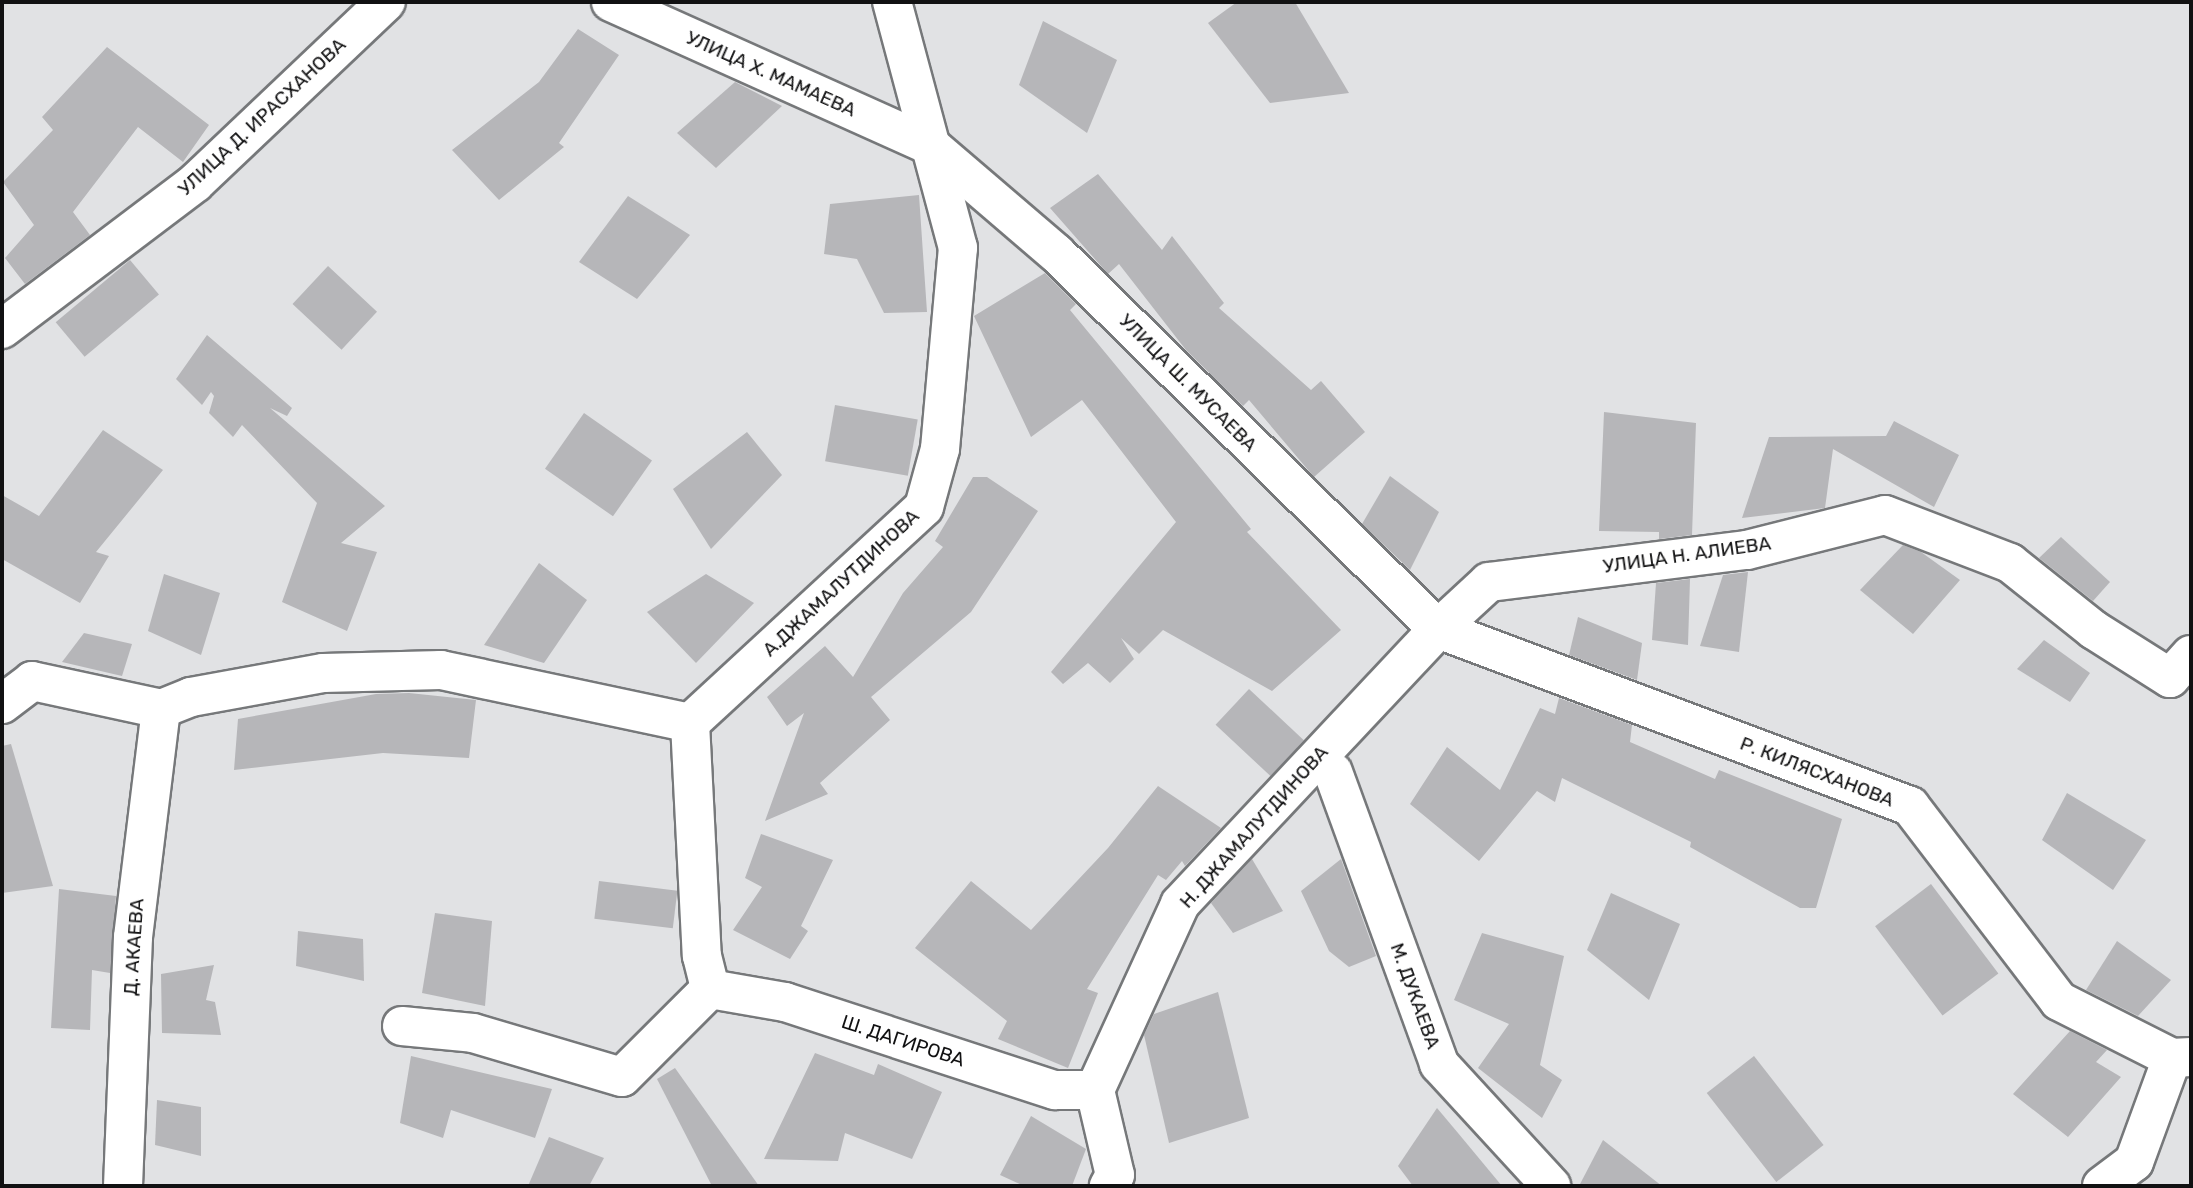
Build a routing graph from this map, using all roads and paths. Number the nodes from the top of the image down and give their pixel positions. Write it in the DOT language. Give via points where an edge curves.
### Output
graph roads {
  1 [pos="386,2"];
  2 [pos="611,2"];
  3 [pos="892,2"];
  4 [pos="931,146"];
  5 [pos="2,329"];
  6 [pos="1438,629"];
  7 [pos="2191,655"];
  8 [pos="2,705"];
  9 [pos="162,709"];
  10 [pos="690,723"];
  11 [pos="1333,772"];
  12 [pos="710,989"];
  13 [pos="402,1026"];
  14 [pos="2181,1057"];
  15 [pos="1095,1090"];
  16 [pos="123,1186"];
  17 [pos="1109,1186"];
  18 [pos="1551,1186"];
  19 [pos="2102,1186"];
  1 -- 5 [label="street, УЛИЦА Д. ИРАСХАНОВА" via="195,183"];
  2 -- 4 [label="street, УЛИЦА Х. МАМАЕВА"];
  3 -- 4 [label="street, А.ДЖАМАЛУТДИНОВА"];
  4 -- 6 [label="street, УЛИЦА Ш. МУСАЕВА" via="1056,253"];
  4 -- 10 [label="street, А.ДЖАМАЛУТДИНОВА" via="958,248 940,449 923,507"];
  6 -- 7 [label="street, УЛИЦА Н. АЛИЕВА" via="1489,582 1747,550 1885,516 2010,564 2094,630 2169,678"];
  6 -- 14 [label="street, Р. КИЛЯСХАНОВА" via="1910,806 2059,1001"];
  6 -- 15 [label="street, Н. ДЖАМАЛУТДИНОВА" via="1181,904"];
  8 -- 9 [label="street" via="32,681"];
  9 -- 10 [label="street" via="191,697 323,673 441,670"];
  9 -- 16 [label="street, Д. АКАЕВА" via="132,937"];
  10 -- 12 [label="street" via="702,956"];
  11 -- 18 [label="street, М. ДУКАЕВА" via="1439,1064"];
  12 -- 13 [label="street" via="622,1077 473,1032"];
  12 -- 15 [label="street, Ш. ДАГИРОВА" via="785,1002 1055,1090"];
  14 -- 19 [label="street" via="2134,1162"];
  15 -- 17 [label="street" via="1115,1175"];
}
